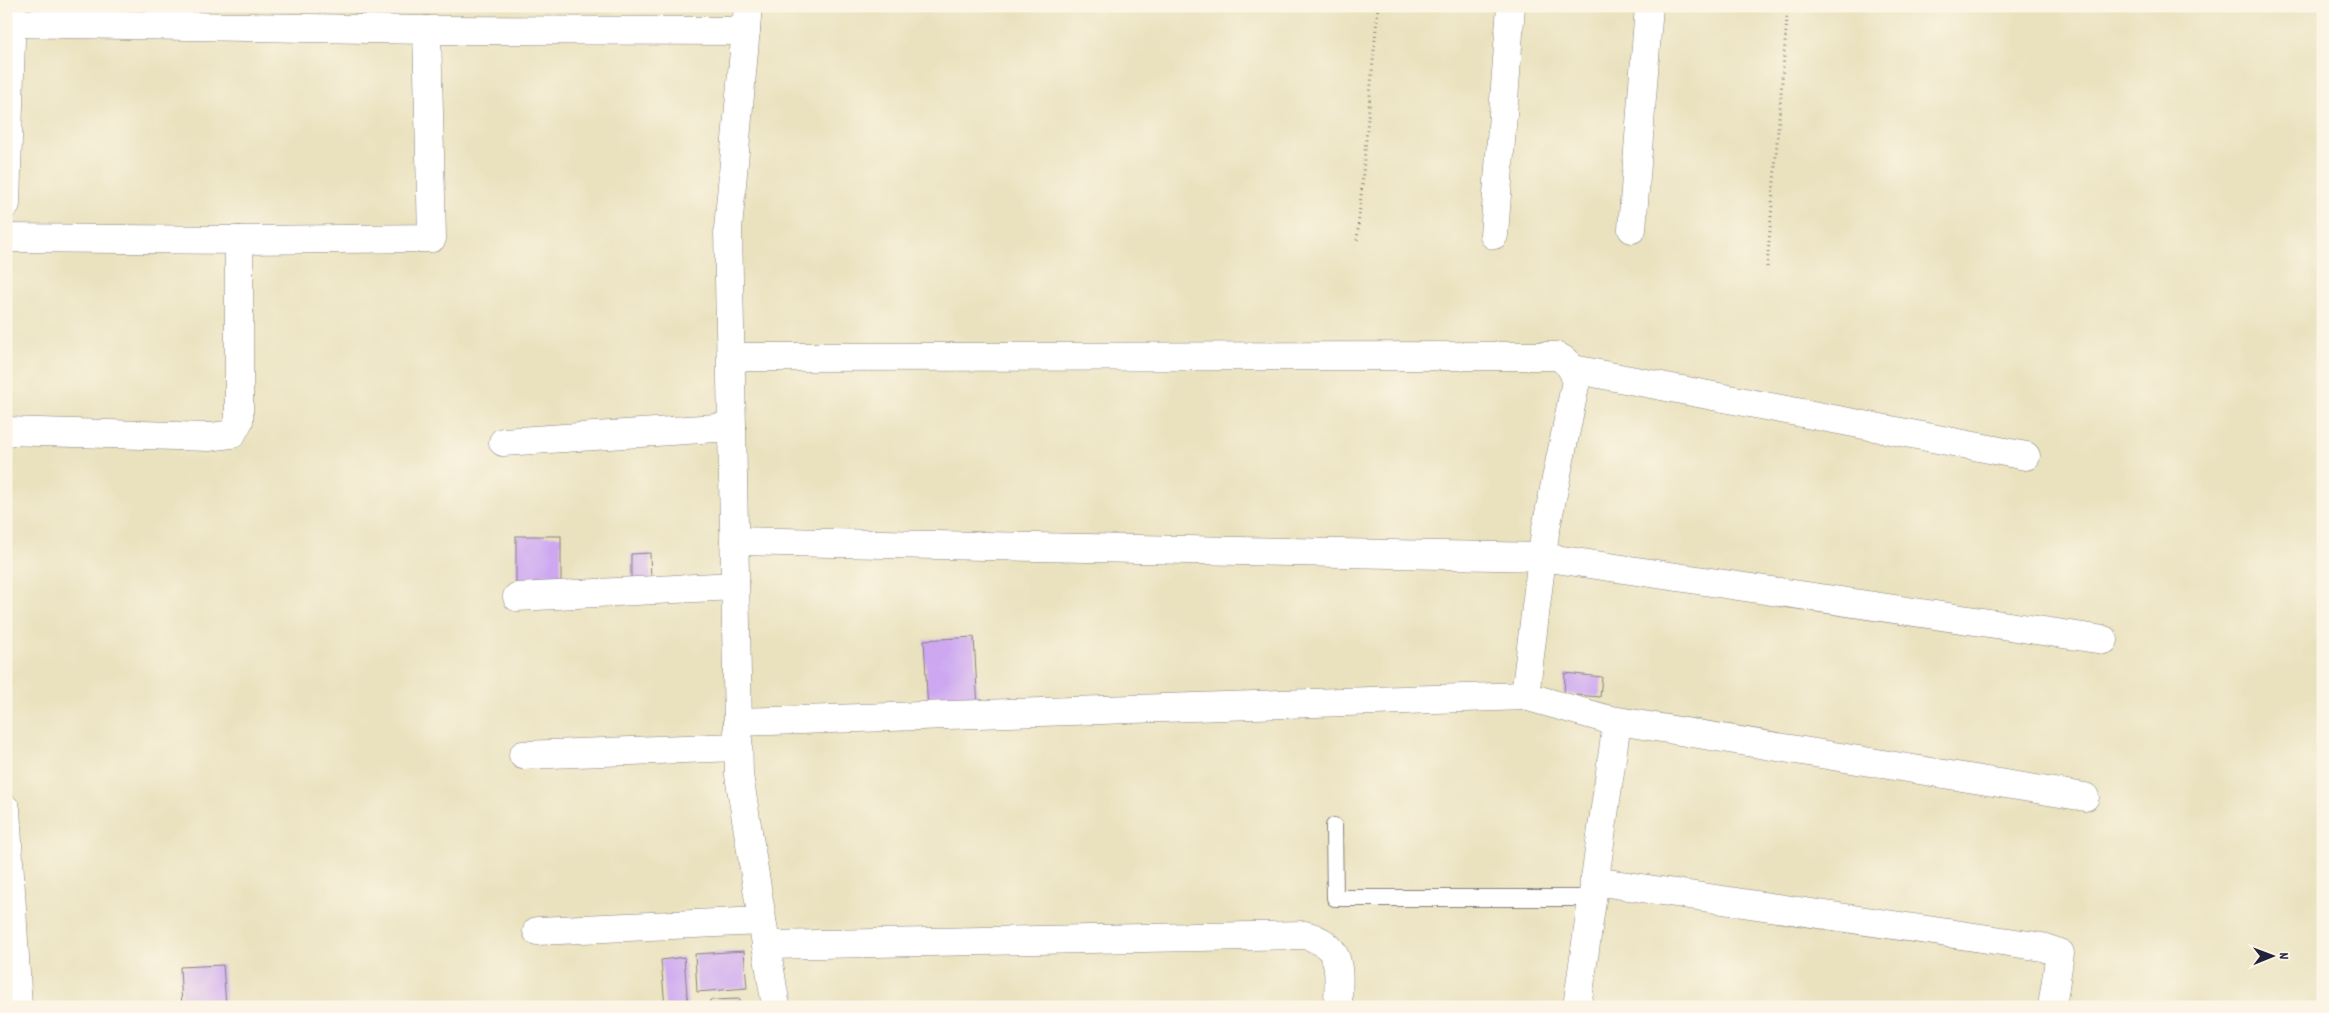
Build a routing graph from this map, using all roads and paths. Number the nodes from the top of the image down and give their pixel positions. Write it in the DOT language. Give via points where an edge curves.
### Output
graph roads {
  1 [pos="1378,6"];
  2 [pos="1511,6"];
  3 [pos="1649,6"];
  4 [pos="1788,6"];
  5 [pos="10,18"];
  6 [pos="747,18"];
  7 [pos="427,30"];
  8 [pos="6,204"];
  9 [pos="1632,229"];
  10 [pos="1494,236"];
  11 [pos="6,238"];
  12 [pos="239,240"];
  13 [pos="1357,240"];
  14 [pos="1766,267"];
  15 [pos="731,357"];
  16 [pos="1573,369"];
  17 [pos="732,427"];
  18 [pos="6,431"];
  19 [pos="503,442"];
  20 [pos="2026,456"];
  21 [pos="734,541"];
  22 [pos="1542,557"];
  23 [pos="735,586"];
  24 [pos="518,597"];
  25 [pos="2104,640"];
  26 [pos="1525,696"];
  27 [pos="1606,718"];
  28 [pos="738,735"];
  29 [pos="522,756"];
  30 [pos="2085,797"];
  31 [pos="6,809"];
  32 [pos="1334,826"];
  33 [pos="1593,889"];
  34 [pos="537,931"];
  35 [pos="764,933"];
  36 [pos="14,993"];
  37 [pos="776,1007"];
  38 [pos="1338,1007"];
  39 [pos="1577,1007"];
  40 [pos="2052,1007"];
  1 -- 13 [label="path"];
  2 -- 10 [label="street"];
  3 -- 9 [label="street"];
  4 -- 14 [label="path"];
  5 -- 7 [label="street"];
  5 -- 8 [label="street"];
  6 -- 7 [label="street"];
  6 -- 15 [label="street" via="728,229"];
  7 -- 12 [label="street" via="432,238"];
  11 -- 12 [label="street"];
  12 -- 18 [label="street" via="239,421 232,434 210,437"];
  15 -- 16 [label="street" via="1557,356"];
  15 -- 17 [label="street"];
  16 -- 20 [label="street"];
  16 -- 22 [label="street" via="1576,382"];
  17 -- 19 [label="street"];
  17 -- 21 [label="street"];
  21 -- 22 [label="street"];
  21 -- 23 [label="street"];
  22 -- 25 [label="street"];
  22 -- 26 [label="street"];
  23 -- 24 [label="street"];
  23 -- 28 [label="street"];
  26 -- 27 [label="street"];
  26 -- 28 [label="street"];
  27 -- 30 [label="street"];
  27 -- 33 [label="street" via="1617,722"];
  28 -- 29 [label="street"];
  28 -- 35 [label="street" via="738,775"];
  31 -- 36 [label="street"];
  32 -- 33 [label="lane" via="1335,898"];
  33 -- 39 [label="street"];
  33 -- 40 [label="street" via="2042,947 2060,953"];
  34 -- 35 [label="street"];
  35 -- 37 [label="street"];
  35 -- 38 [label="street" via="1305,935 1319,938 1332,947 1338,960"];
}
